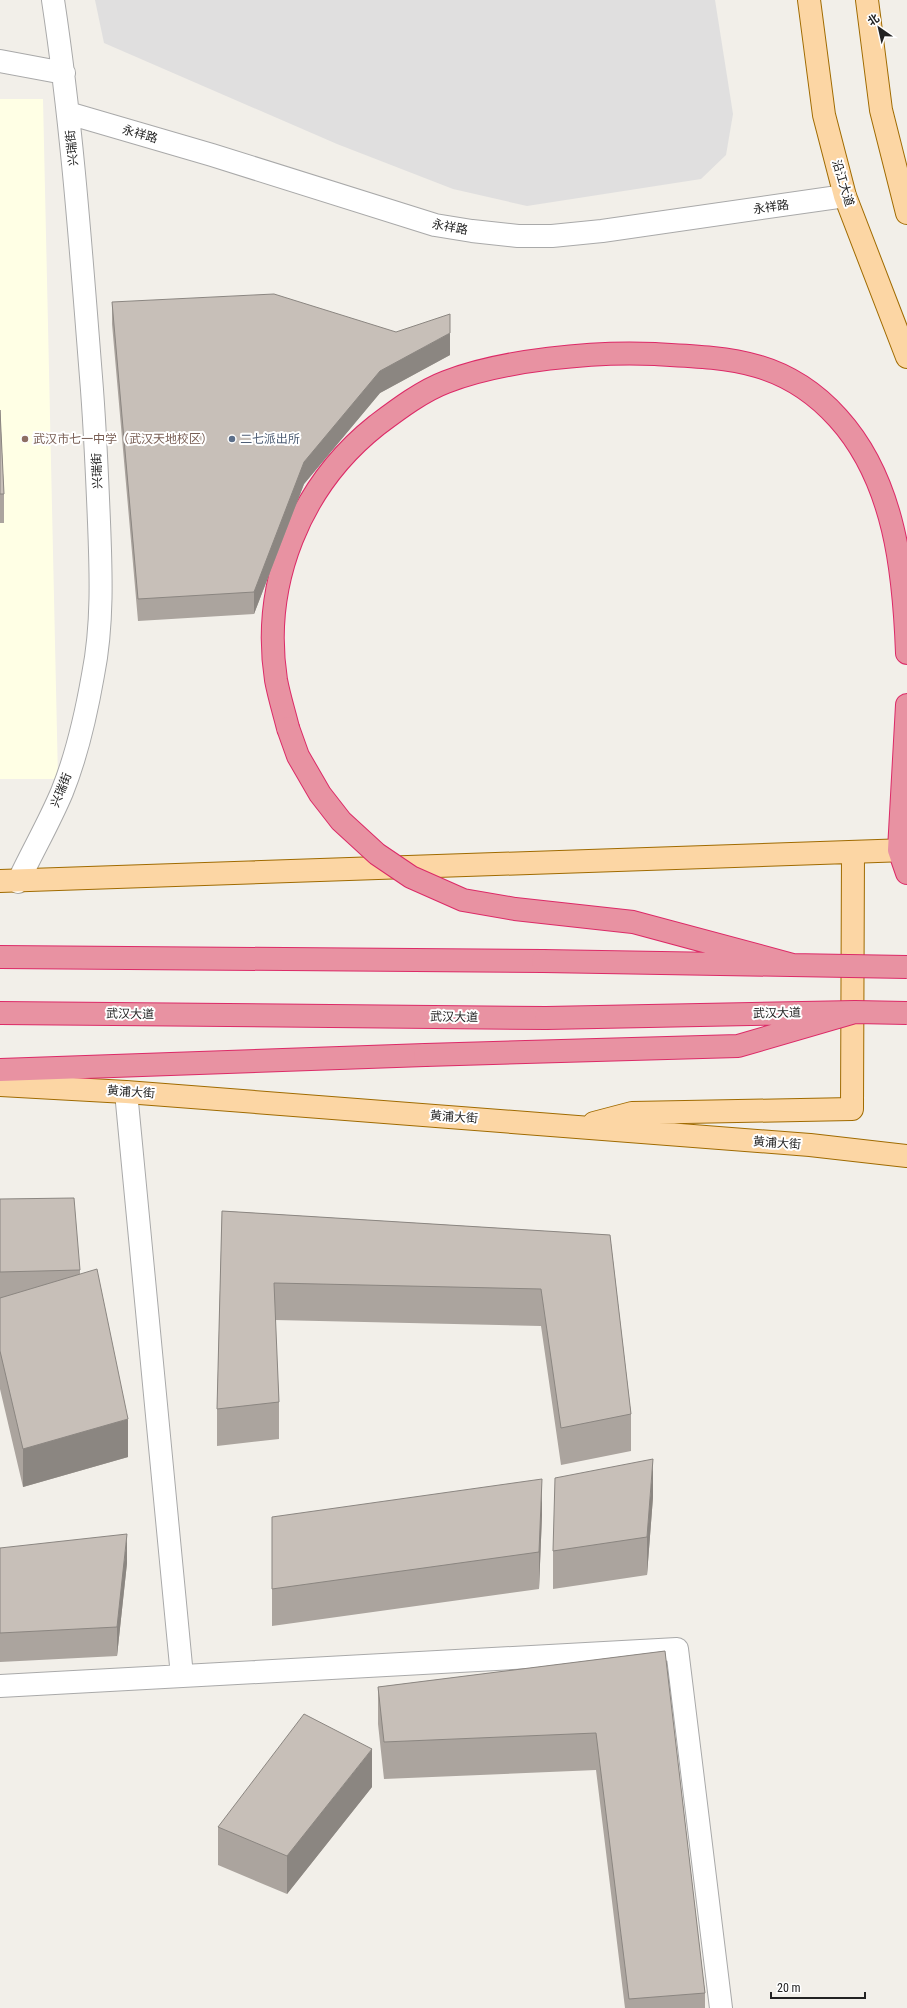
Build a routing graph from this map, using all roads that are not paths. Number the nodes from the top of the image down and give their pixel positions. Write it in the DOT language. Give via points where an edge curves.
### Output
graph roads {
  1 [pos="53,0"];
  2 [pos="809,0"];
  3 [pos="867,0"];
  4 [pos="0,61"];
  5 [pos="64,73"];
  6 [pos="68,113"];
  7 [pos="902,174"];
  8 [pos="846,196"];
  9 [pos="907,213"];
  10 [pos="907,357"];
  11 [pos="907,653"];
  12 [pos="907,704"];
  13 [pos="903,850"];
  14 [pos="852,852"];
  15 [pos="907,873"];
  16 [pos="9,882"];
  17 [pos="0,957"];
  18 [pos="793,966"];
  19 [pos="907,967"];
  20 [pos="855,1012"];
  21 [pos="0,1013"];
  22 [pos="907,1013"];
  23 [pos="0,1070"];
  24 [pos="0,1085"];
  25 [pos="126,1092"];
  26 [pos="578,1127"];
  27 [pos="907,1156"];
  28 [pos="182,1676"];
  29 [pos="0,1686"];
  30 [pos="721,2008"];
  1 -- 5 [label="street, 兴瑞街"];
  2 -- 8 [label="main road, 沿江大道" via="824,115"];
  3 -- 7 [label="main road" via="881,110"];
  4 -- 5 [label="street"];
  5 -- 6 [label="street, 兴瑞街"];
  6 -- 8 [label="street, 永祥路" via="220,157 436,225 518,236 552,236 602,231"];
  6 -- 16 [label="street, 兴瑞街" via="96,440 100,608 94,672 72,764 61,794"];
  7 -- 9 [label="main road"];
  8 -- 10 [label="main road, 沿江大道"];
  11 -- 18 [label="highway, bridge" via="906,616 898,550 869,460 838,418 817,397 772,369 754,364 693,356 632,353 562,358 498,367 445,382 398,409 355,442 323,481 296,526 280,570 273,638 276,680 298,756 320,794 342,822 377,854 412,877 463,900 515,909 633,922"];
  12 -- 13 [label="highway"];
  13 -- 14 [label="main road"];
  13 -- 15 [label="highway"];
  14 -- 16 [label="main road"];
  14 -- 26 [label="main road" via="852,1109 632,1113"];
  17 -- 18 [label="highway, bridge" via="543,961"];
  18 -- 19 [label="highway, bridge"];
  20 -- 21 [label="highway, 武汉大道, bridge" via="546,1018"];
  20 -- 22 [label="highway, 武汉大道, bridge"];
  20 -- 23 [label="highway, bridge" via="738,1046"];
  24 -- 25 [label="main road, 黄浦大街"];
  25 -- 26 [label="main road, 黄浦大街"];
  25 -- 28 [label="street"];
  26 -- 27 [label="main road, 黄浦大街" via="810,1145"];
  28 -- 29 [label="street"];
  28 -- 30 [label="street" via="677,1648"];
}
